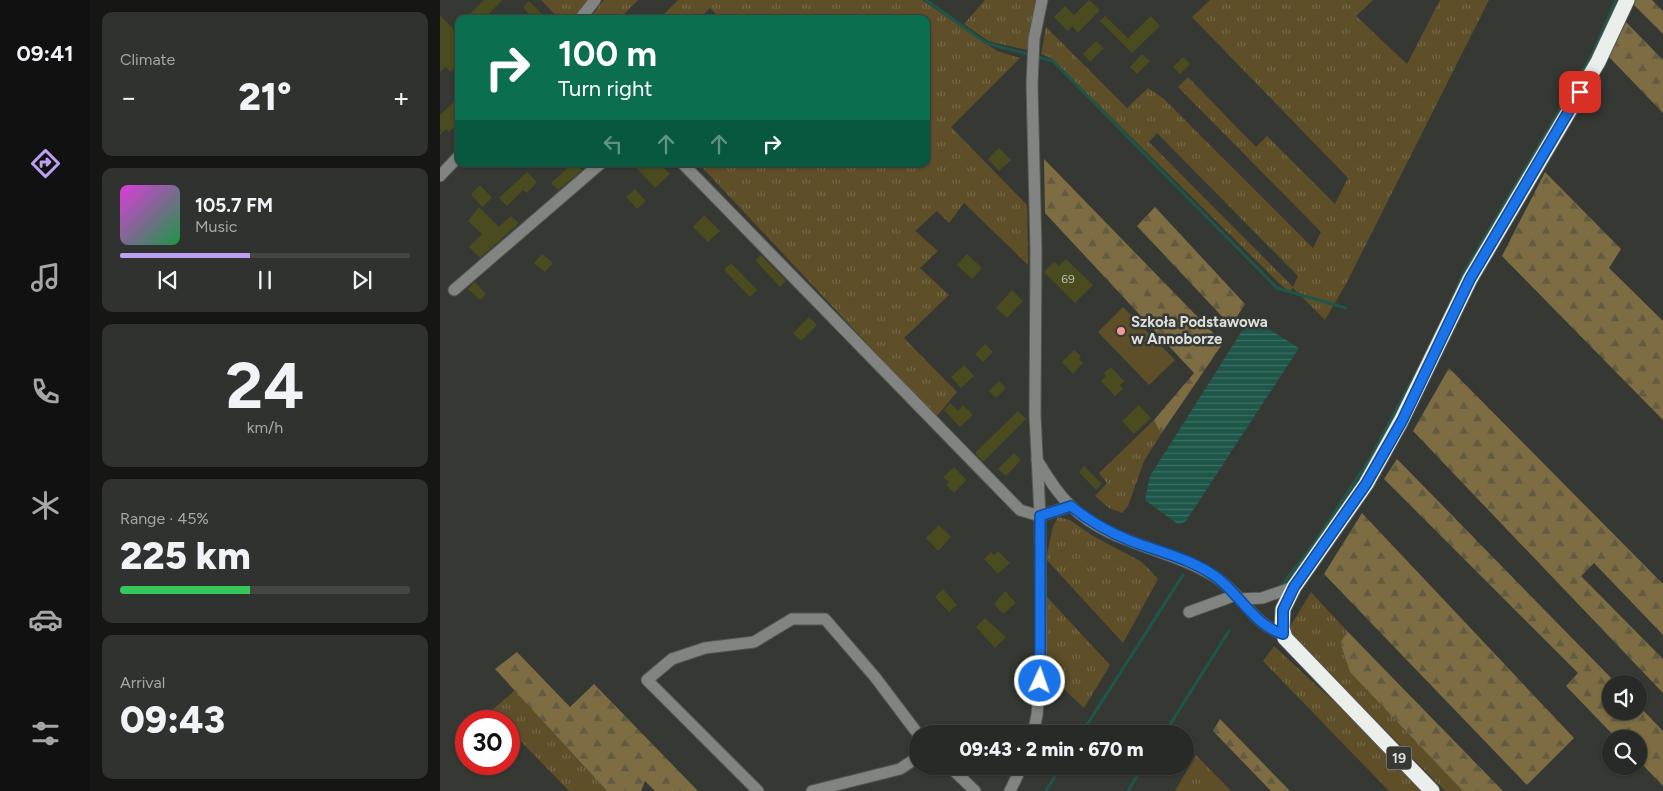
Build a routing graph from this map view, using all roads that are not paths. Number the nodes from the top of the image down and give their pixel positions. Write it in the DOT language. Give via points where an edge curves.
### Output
graph roads {
  1 [pos="595,0"];
  2 [pos="1042,0"];
  3 [pos="1626,0"];
  4 [pos="583,15"];
  5 [pos="455,160"];
  6 [pos="597,167"];
  7 [pos="687,167"];
  8 [pos="440,176"];
  9 [pos="454,290"];
  10 [pos="1036,458"];
  11 [pos="1071,506"];
  12 [pos="1040,516"];
  13 [pos="1294,587"];
  14 [pos="1238,597"];
  15 [pos="1189,612"];
  16 [pos="1283,634"];
  17 [pos="911,725"];
  18 [pos="1034,725"];
  19 [pos="909,762"];
  20 [pos="958,775"];
  21 [pos="1018,775"];
  22 [pos="758,791"];
  23 [pos="812,791"];
  24 [pos="975,791"];
  25 [pos="1010,791"];
  26 [pos="1432,791"];
  1 -- 4 [label="street"];
  2 -- 10 [label="street" via="1034,55"];
  3 -- 13 [label="highway" via="1598,62 1470,279 1366,484"];
  5 -- 8 [label="street"];
  6 -- 9 [label="street"];
  7 -- 12 [label="street" via="1008,499 1024,512"];
  10 -- 11 [label="street"];
  10 -- 12 [label="street"];
  11 -- 12 [label="street"];
  11 -- 14 [label="street" via="1095,524 1190,563 1218,579"];
  12 -- 18 [label="street" via="1041,665"];
  13 -- 14 [label="street" via="1262,598"];
  13 -- 16 [label="highway" via="1283,610"];
  14 -- 15 [label="street"];
  14 -- 16 [label="street" via="1261,622"];
  16 -- 26 [label="highway, 19"];
  17 -- 22 [label="street" via="825,618 792,619 754,642 705,648 672,659 647,680"];
  19 -- 23 [label="street" via="900,769"];
  20 -- 24 [label="street"];
  21 -- 25 [label="street"];
}
